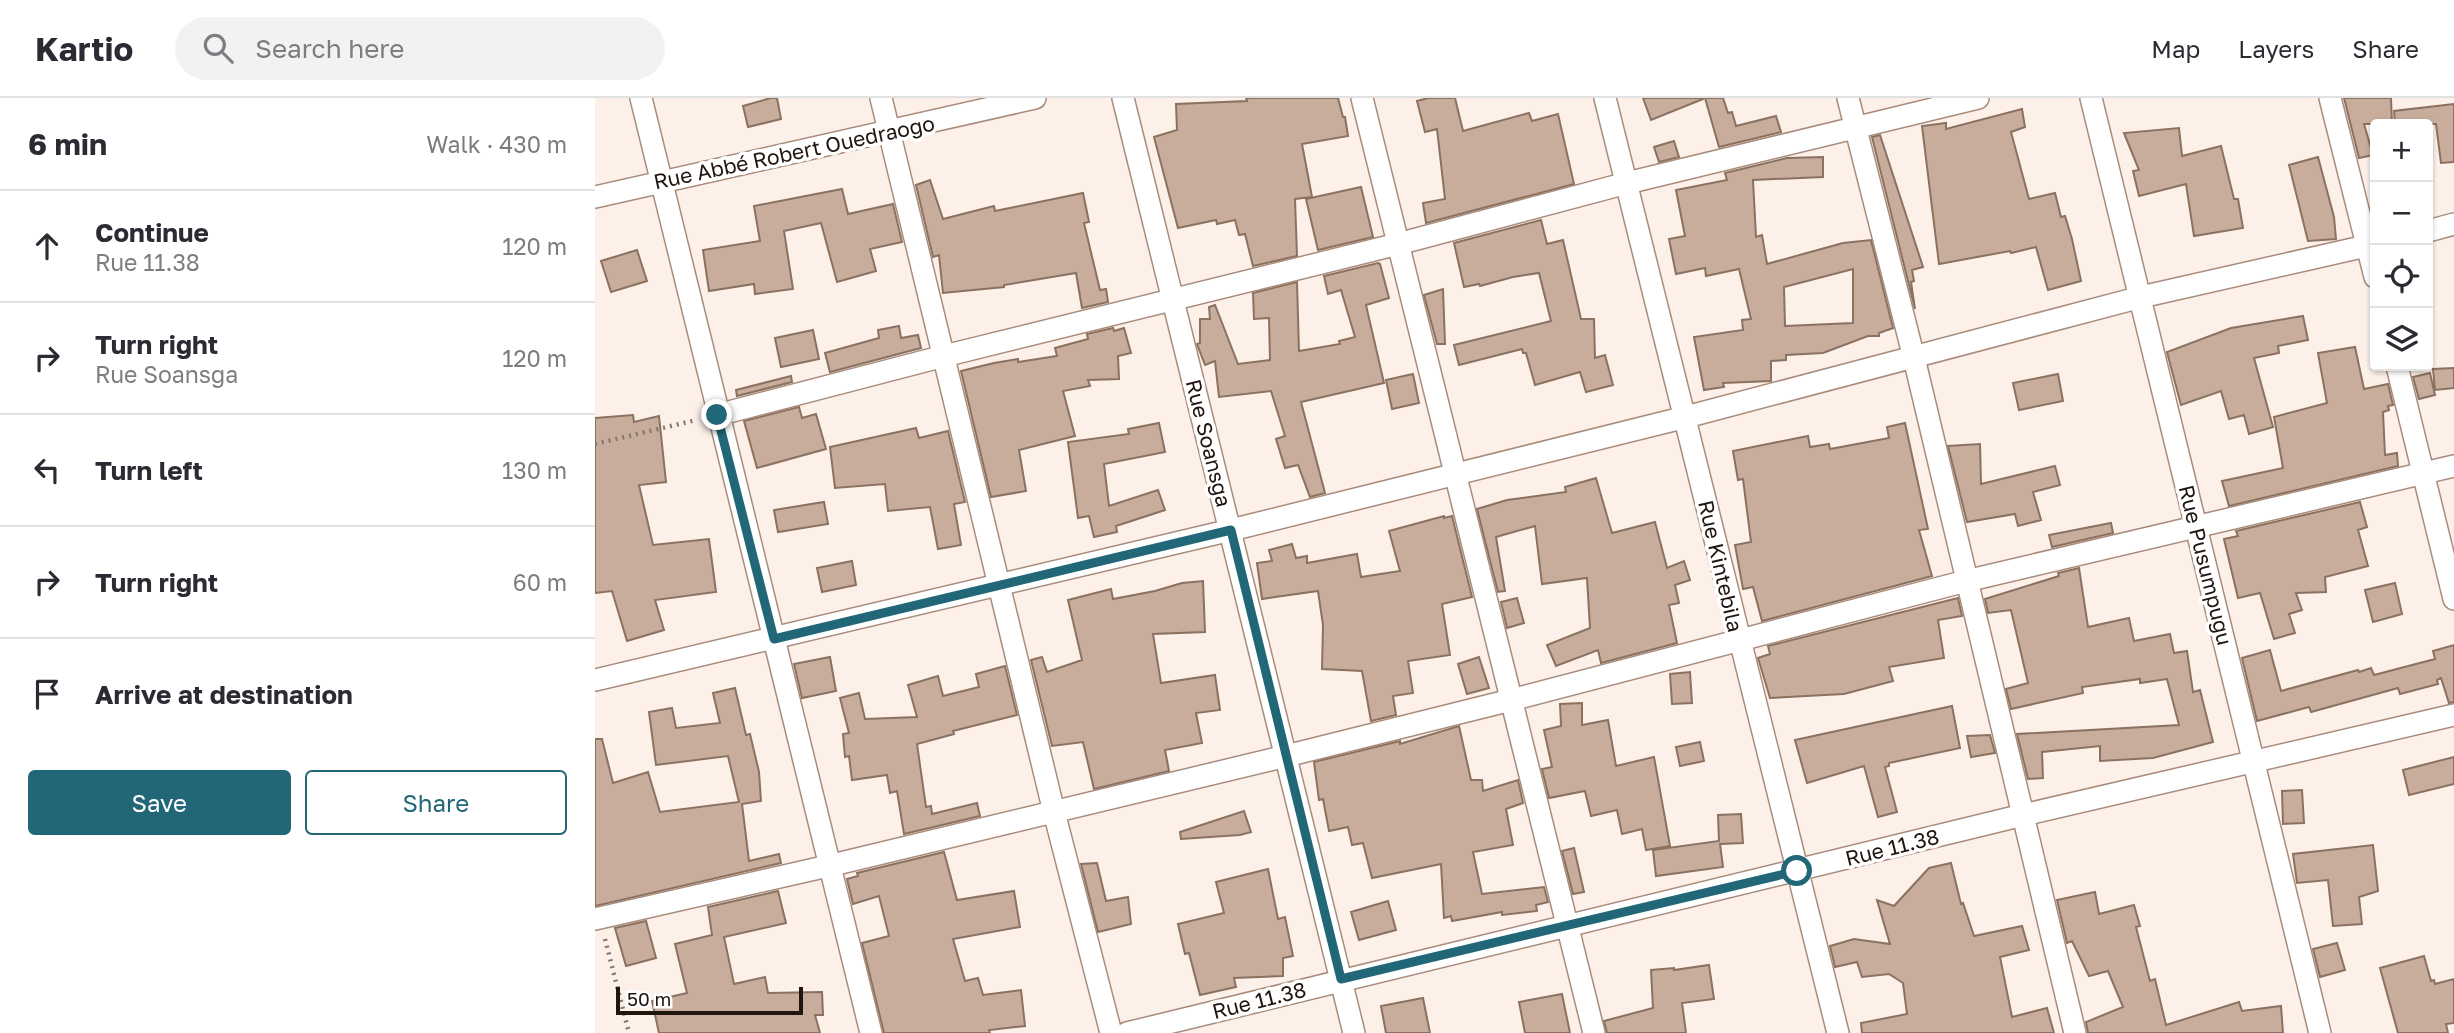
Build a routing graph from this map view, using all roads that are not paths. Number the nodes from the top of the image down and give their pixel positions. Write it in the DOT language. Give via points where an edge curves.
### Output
graph roads {
  1 [pos="641,98"];
  2 [pos="881,98"];
  3 [pos="1035,98"];
  4 [pos="1123,98"];
  5 [pos="1362,98"];
  6 [pos="1605,98"];
  7 [pos="1848,98"];
  8 [pos="1978,98"];
  9 [pos="2091,98"];
  10 [pos="2330,98"];
  11 [pos="1856,128"];
  12 [pos="889,132"];
  13 [pos="661,181"];
  14 [pos="1627,183"];
  15 [pos="595,197"];
  16 [pos="2454,224"];
  17 [pos="2433,230"];
  18 [pos="2370,238"];
  19 [pos="1398,244"];
  20 [pos="2370,245"];
  21 [pos="2141,297"];
  22 [pos="1172,299"];
  23 [pos="944,356"];
  24 [pos="1914,358"];
  25 [pos="2398,371"];
  26 [pos="717,415"];
  27 [pos="1686,417"];
  28 [pos="2454,466"];
  29 [pos="1456,473"];
  30 [pos="2423,473"];
  31 [pos="2196,528"];
  32 [pos="1231,530"];
  33 [pos="1966,581"];
  34 [pos="1000,584"];
  35 [pos="2454,599"];
  36 [pos="774,639"];
  37 [pos="1739,640"];
  38 [pos="595,680"];
  39 [pos="1511,700"];
  40 [pos="2454,715"];
  41 [pos="1286,756"];
  42 [pos="2253,762"];
  43 [pos="1054,812"];
  44 [pos="2023,815"];
  45 [pos="828,866"];
  46 [pos="1797,871"];
  47 [pos="598,918"];
  48 [pos="1567,926"];
  49 [pos="1341,979"];
  50 [pos="871,1033"];
  51 [pos="1111,1033"];
  52 [pos="1127,1033"];
  53 [pos="1355,1033"];
  54 [pos="1594,1033"];
  55 [pos="1837,1033"];
  56 [pos="2075,1033"];
  57 [pos="2320,1033"];
  1 -- 13 [label="street"];
  2 -- 12 [label="street"];
  3 -- 12 [label="street, Rue Abbé Robert Ouedraogo"];
  4 -- 22 [label="street, Rue Soansga"];
  5 -- 19 [label="street"];
  6 -- 14 [label="street, Rue Kintebila"];
  7 -- 11 [label="street"];
  8 -- 11 [label="street"];
  9 -- 21 [label="street, Rue Pusumpugu"];
  10 -- 18 [label="street"];
  11 -- 14 [label="street"];
  11 -- 24 [label="street"];
  12 -- 13 [label="street, Rue Abbé Robert Ouedraogo"];
  12 -- 23 [label="street"];
  13 -- 15 [label="street, Rue Abbé Robert Ouedraogo"];
  13 -- 26 [label="street"];
  14 -- 19 [label="street"];
  14 -- 27 [label="street, Rue Kintebila"];
  16 -- 17 [label="street"];
  19 -- 22 [label="street"];
  19 -- 29 [label="street"];
  20 -- 21 [label="street"];
  21 -- 24 [label="street"];
  21 -- 31 [label="street, Rue Pusumpugu"];
  22 -- 23 [label="street"];
  22 -- 32 [label="street, Rue Soansga"];
  23 -- 26 [label="street"];
  23 -- 34 [label="street"];
  24 -- 27 [label="street"];
  24 -- 33 [label="street"];
  25 -- 30 [label="street"];
  26 -- 36 [label="street"];
  27 -- 29 [label="street"];
  27 -- 37 [label="street, Rue Kintebila"];
  28 -- 30 [label="street"];
  29 -- 32 [label="street"];
  29 -- 39 [label="street"];
  30 -- 31 [label="street"];
  30 -- 35 [label="street"];
  31 -- 33 [label="street"];
  31 -- 42 [label="street, Rue Pusumpugu"];
  32 -- 34 [label="street"];
  32 -- 41 [label="street, Rue Soansga"];
  33 -- 37 [label="street"];
  33 -- 44 [label="street"];
  34 -- 36 [label="street"];
  34 -- 43 [label="street"];
  36 -- 38 [label="street"];
  36 -- 45 [label="street"];
  37 -- 39 [label="street"];
  37 -- 46 [label="street, Rue Kintebila"];
  39 -- 41 [label="street"];
  39 -- 48 [label="street"];
  40 -- 42 [label="street, Rue 11.38"];
  41 -- 43 [label="street"];
  41 -- 49 [label="street, Rue Soansga"];
  42 -- 44 [label="street, Rue 11.38"];
  42 -- 57 [label="street, Rue Pusumpugu"];
  43 -- 45 [label="street"];
  43 -- 51 [label="street"];
  44 -- 46 [label="street, Rue 11.38"];
  44 -- 56 [label="street"];
  45 -- 47 [label="street"];
  45 -- 50 [label="street"];
  46 -- 48 [label="street, Rue 11.38"];
  46 -- 55 [label="street, Rue Kintebila"];
  48 -- 49 [label="street, Rue 11.38"];
  48 -- 54 [label="street"];
  49 -- 52 [label="street, Rue 11.38"];
  49 -- 53 [label="street, Rue Soansga"];
}
